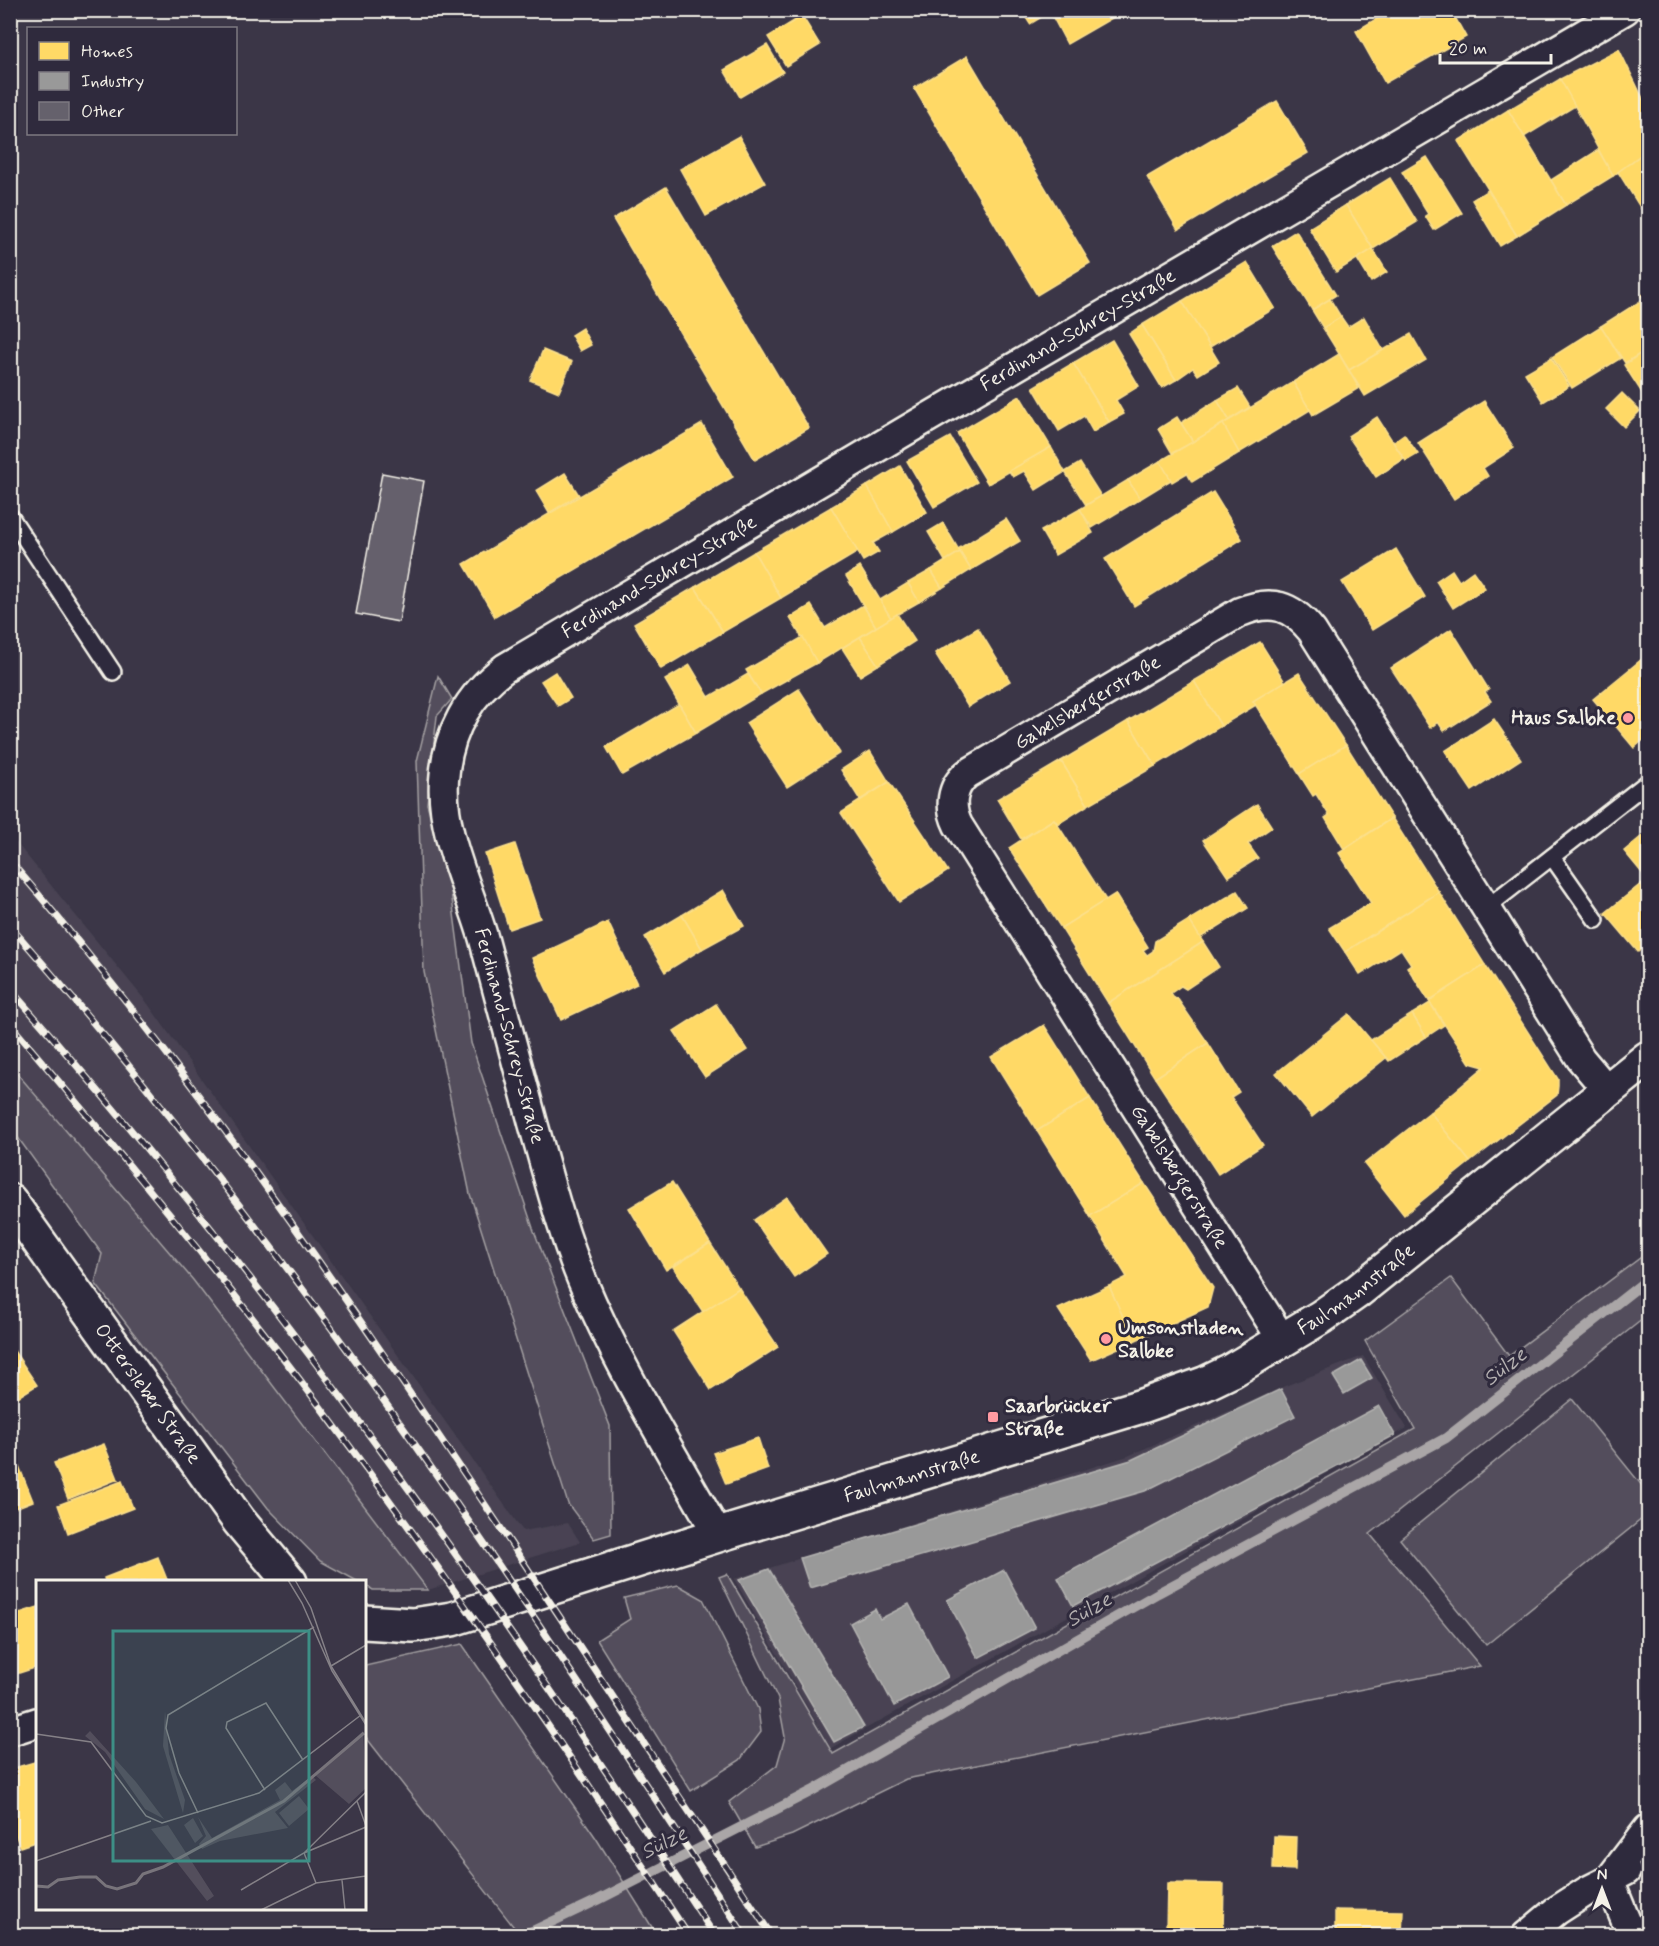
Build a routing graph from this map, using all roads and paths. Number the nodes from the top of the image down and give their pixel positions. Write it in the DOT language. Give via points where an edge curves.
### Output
graph roads {
  1 [pos="1625,10"];
  2 [pos="10,516"];
  3 [pos="113,672"];
  4 [pos="1648,782"];
  5 [pos="1552,857"];
  6 [pos="1486,908"];
  7 [pos="1596,920"];
  8 [pos="1648,1058"];
  9 [pos="1608,1091"];
  10 [pos="10,1201"];
  11 [pos="1283,1341"];
  12 [pos="718,1535"];
  13 [pos="289,1580"];
  14 [pos="366,1622"];
  15 [pos="36,1723"];
  16 [pos="10,1731"];
  17 [pos="1648,1829"];
  18 [pos="1648,1859"];
  19 [pos="1609,1880"];
  20 [pos="1526,1935"];
  21 [pos="1632,1935"];
  1 -- 12 [label="street, Ferdinand-Schrey-Straße" via="505,668 465,709 452,738 445,770 447,822 482,931 554,1198 602,1325"];
  2 -- 3 [label="lane"];
  4 -- 5 [label="lane"];
  5 -- 6 [label="lane"];
  5 -- 7 [label="lane"];
  6 -- 9 [label="street, Gabelsbergerstraße" via="1581,1059"];
  6 -- 11 [label="street, Gabelsbergerstraße" via="1312,631 1297,615 1275,606 1254,606 1240,612 973,770 956,788 953,805 958,825"];
  8 -- 9 [label="main road, Faulmannstraße"];
  9 -- 11 [label="main road, Faulmannstraße" via="1358,1291"];
  10 -- 13 [label="main road, Ottersleber Straße" via="238,1521"];
  11 -- 12 [label="main road, Faulmannstraße" via="1231,1371 1174,1395"];
  12 -- 14 [label="main road, Faulmannstraße" via="452,1619 413,1625"];
  15 -- 16 [label="street"];
  17 -- 19 [label="street"];
  18 -- 19 [label="street"];
  19 -- 20 [label="street" via="1556,1911"];
  19 -- 21 [label="street"];
}
